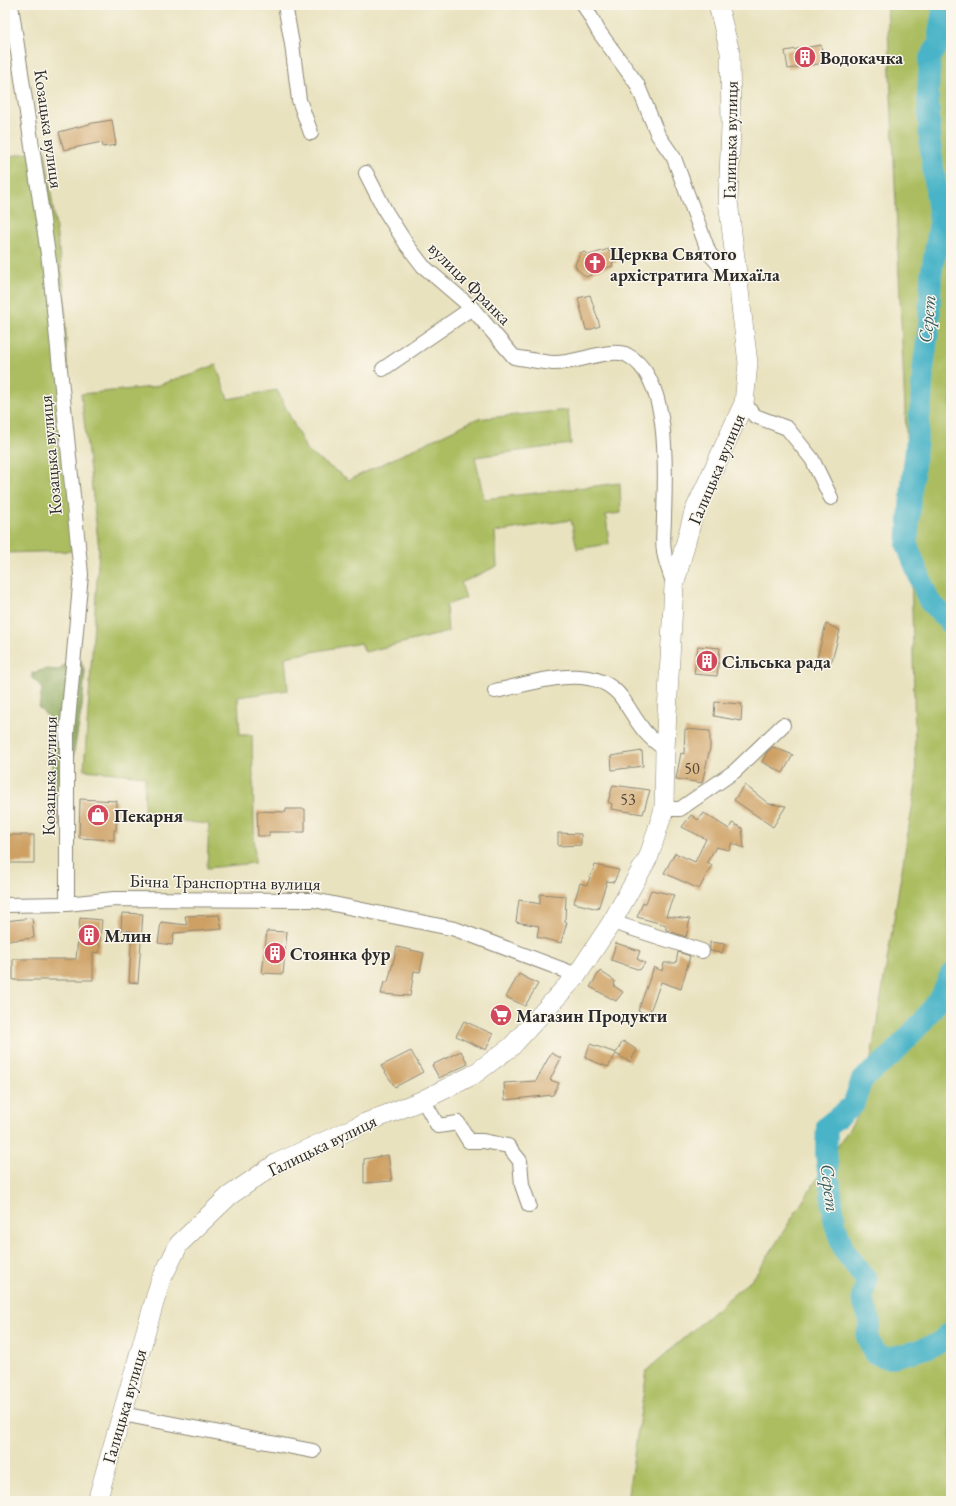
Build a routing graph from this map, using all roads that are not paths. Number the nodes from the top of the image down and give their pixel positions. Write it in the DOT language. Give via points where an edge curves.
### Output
graph roads {
  1 [pos="12,5"];
  2 [pos="285,5"];
  3 [pos="584,5"];
  4 [pos="718,5"];
  5 [pos="311,133"];
  6 [pos="366,173"];
  7 [pos="736,272"];
  8 [pos="472,308"];
  9 [pos="383,369"];
  10 [pos="744,403"];
  11 [pos="831,498"];
  12 [pos="674,586"];
  13 [pos="495,691"];
  14 [pos="782,725"];
  15 [pos="665,749"];
  16 [pos="664,809"];
  17 [pos="67,904"];
  18 [pos="5,905"];
  19 [pos="612,922"];
  20 [pos="702,951"];
  21 [pos="577,974"];
  22 [pos="423,1100"];
  23 [pos="529,1205"];
  24 [pos="122,1414"];
  25 [pos="313,1451"];
  26 [pos="97,1501"];
  1 -- 17 [label="street, Козацька вулиця" via="51,276 81,574 67,733"];
  2 -- 5 [label="street" via="299,100"];
  3 -- 7 [label="street" via="599,32 637,84 658,135 674,158 708,253 724,270"];
  4 -- 7 [label="main road, Галицька вулиця" via="730,52 731,127 728,201"];
  6 -- 8 [label="street, вулиця Франка" via="386,212 423,266"];
  7 -- 10 [label="main road, Галицька вулиця" via="748,363"];
  8 -- 9 [label="street"];
  8 -- 12 [label="street, вулиця Франка" via="514,357 553,363 582,360 609,352 627,355 642,367 654,386 666,451 664,550"];
  10 -- 11 [label="street" via="755,416 787,428 812,459"];
  10 -- 12 [label="main road, Галицька вулиця" via="694,512"];
  12 -- 15 [label="main road, Галицька вулиця"];
  13 -- 15 [label="street" via="566,676 596,681 611,687 622,697 651,740"];
  14 -- 16 [label="street" via="735,771 680,809"];
  15 -- 16 [label="main road, Галицька вулиця"];
  16 -- 19 [label="main road, Галицька вулиця" via="649,856"];
  17 -- 18 [label="street, Бічна Транспортна вулиця"];
  17 -- 21 [label="street, Бічна Транспортна вулиця" via="114,899 314,900 455,928"];
  19 -- 20 [label="street"];
  19 -- 21 [label="main road, Галицька вулиця"];
  21 -- 22 [label="main road, Галицька вулиця" via="511,1047 473,1075"];
  22 -- 23 [label="street" via="438,1126 458,1123 469,1141 508,1146 520,1161 522,1185"];
  22 -- 24 [label="main road, Галицька вулиця" via="277,1163 229,1196 179,1244 160,1282"];
  24 -- 25 [label="street"];
  24 -- 26 [label="main road, Галицька вулиця"];
}
